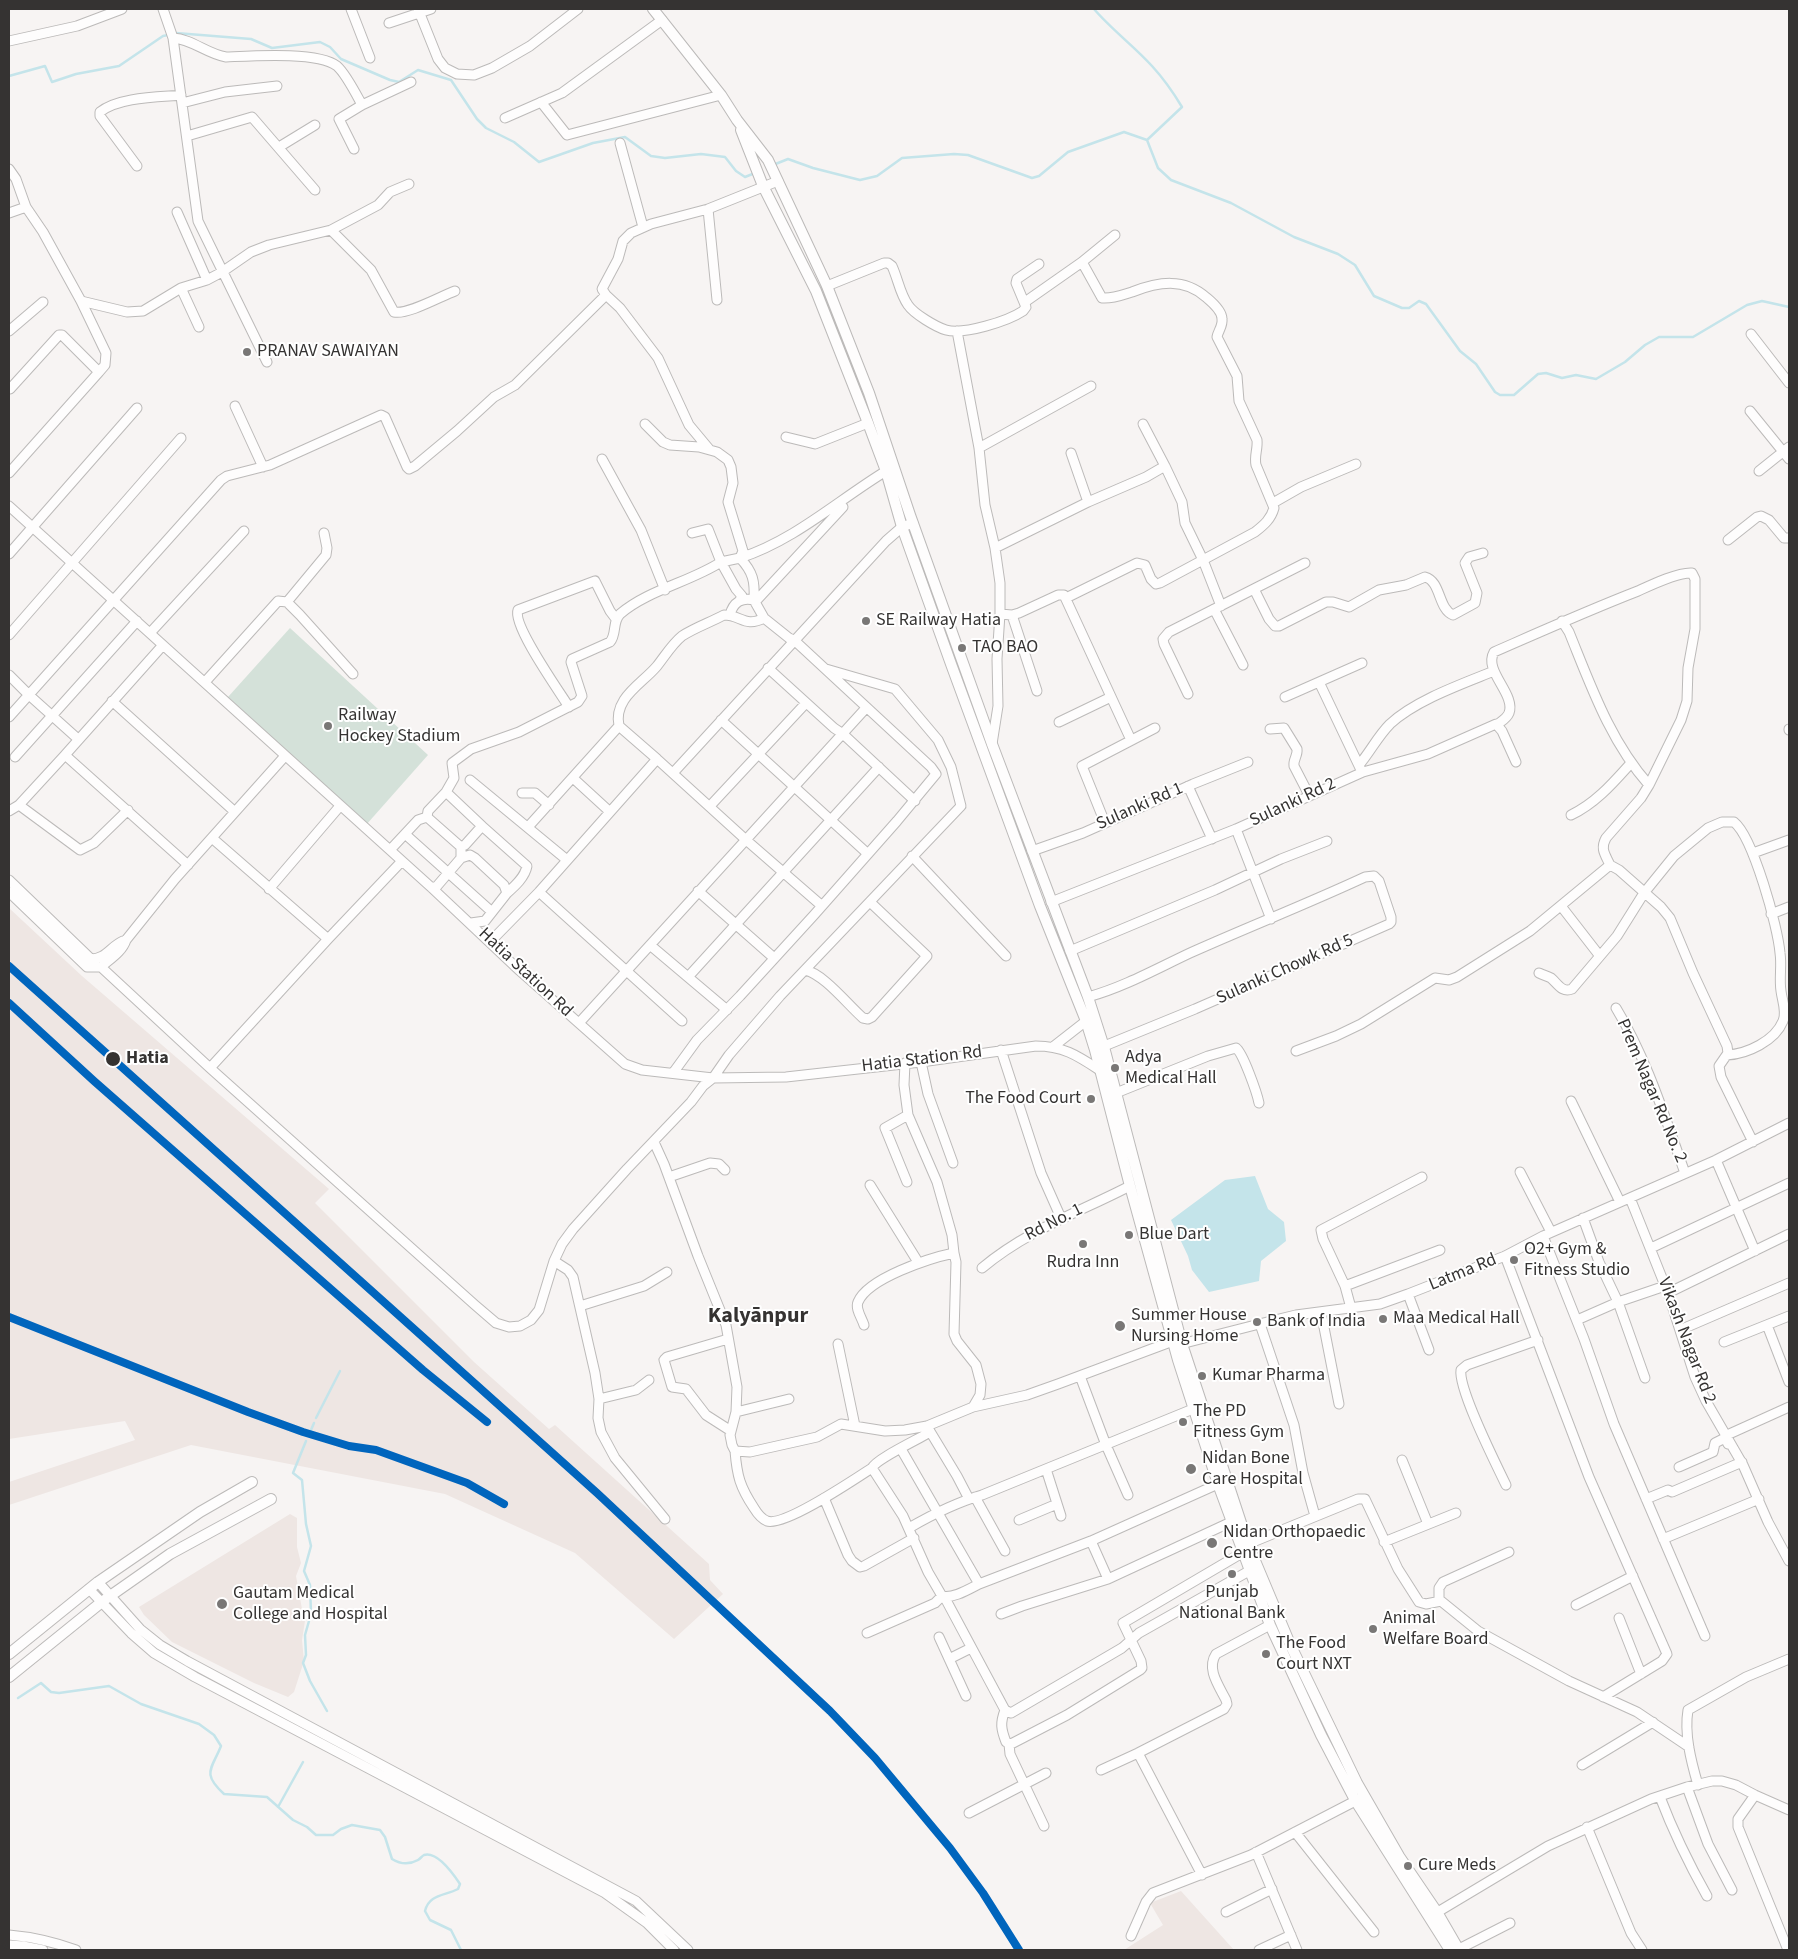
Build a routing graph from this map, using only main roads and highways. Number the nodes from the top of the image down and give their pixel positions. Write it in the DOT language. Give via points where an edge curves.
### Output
graph roads {
  1 [pos="654,9"];
  2 [pos="737,120"];
  3 [pos="1091,1019"];
  4 [pos="1112,1094"];
  5 [pos="1177,1344"];
  6 [pos="252,1482"];
  7 [pos="271,1499"];
  8 [pos="1245,1549"];
  9 [pos="1260,1585"];
  10 [pos="9,1654"];
  11 [pos="9,1677"];
  12 [pos="1360,1798"];
  13 [pos="1456,1950"];
  1 -- 2 [label="main road"];
  2 -- 3 [label="main road" via="762,183 816,291 868,422 902,527 1027,872"];
  2 -- 3 [label="main road" via="768,160 827,286 869,393 992,744 1088,997"];
  3 -- 4 [label="main road"];
  4 -- 5 [label="main road"];
  4 -- 5 [label="main road" via="1130,1186"];
  5 -- 8 [label="main road"];
  5 -- 8 [label="main road" via="1193,1409 1231,1522"];
  6 -- 10 [label="main road" via="200,1512 98,1582"];
  7 -- 11 [label="main road" via="170,1554 102,1602"];
  8 -- 9 [label="main road"];
  8 -- 9 [label="main road" via="1249,1571"];
  9 -- 12 [label="main road"];
  9 -- 12 [label="main road" via="1270,1625 1321,1735"];
  12 -- 13 [label="main road"];
}
